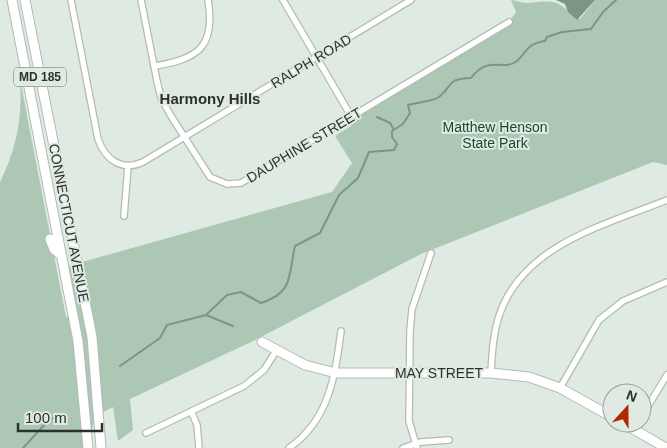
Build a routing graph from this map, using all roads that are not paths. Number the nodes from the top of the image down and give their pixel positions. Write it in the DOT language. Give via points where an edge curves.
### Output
graph roads {
  1 [pos="12,0"];
  2 [pos="25,0"];
  3 [pos="71,0"];
  4 [pos="142,0"];
  5 [pos="208,0"];
  6 [pos="283,0"];
  7 [pos="411,0"];
  8 [pos="509,22"];
  9 [pos="317,58"];
  10 [pos="155,66"];
  11 [pos="351,116"];
  12 [pos="184,137"];
  13 [pos="128,166"];
  14 [pos="667,200"];
  15 [pos="64,202"];
  16 [pos="52,204"];
  17 [pos="124,216"];
  18 [pos="50,239"];
  19 [pos="431,253"];
  20 [pos="63,260"];
  21 [pos="667,282"];
  22 [pos="341,332"];
  23 [pos="262,342"];
  24 [pos="276,351"];
  25 [pos="336,373"];
  26 [pos="491,373"];
  27 [pos="409,374"];
  28 [pos="667,375"];
  29 [pos="560,388"];
  30 [pos="652,400"];
  31 [pos="602,411"];
  32 [pos="192,413"];
  33 [pos="146,433"];
  34 [pos="646,433"];
  35 [pos="448,440"];
  36 [pos="417,446"];
  37 [pos="88,448"];
  38 [pos="101,448"];
  39 [pos="199,448"];
  40 [pos="289,448"];
  41 [pos="403,448"];
  42 [pos="666,448"];
  1 -- 16 [label="main road, CONNECTICUT AVENUE / MD 185"];
  2 -- 15 [label="main road, CONNECTICUT AVENUE / MD 185"];
  3 -- 13 [label="street" via="98,139 109,159"];
  4 -- 10 [label="street, DAUPHINE STREET"];
  5 -- 10 [label="street" via="212,21 203,47 179,62"];
  6 -- 9 [label="street"];
  7 -- 9 [label="street, RALPH ROAD"];
  8 -- 11 [label="street, DAUPHINE STREET"];
  9 -- 11 [label="street"];
  9 -- 12 [label="street, RALPH ROAD"];
  10 -- 12 [label="street, DAUPHINE STREET" via="161,98"];
  11 -- 12 [label="street, DAUPHINE STREET" via="241,183 226,184 210,177"];
  12 -- 13 [label="street, RALPH ROAD" via="143,162"];
  13 -- 17 [label="street"];
  14 -- 26 [label="street" via="569,240 529,268 511,292 499,316"];
  15 -- 16 [label="main road"];
  15 -- 38 [label="main road, CONNECTICUT AVENUE / MD 185" via="92,337"];
  16 -- 20 [label="main road, CONNECTICUT AVENUE / MD 185"];
  18 -- 20 [label="main road"];
  19 -- 27 [label="street" via="412,309"];
  20 -- 37 [label="main road, CONNECTICUT AVENUE / MD 185" via="78,341"];
  21 -- 29 [label="street" via="623,301 599,320"];
  22 -- 25 [label="street"];
  23 -- 24 [label="main road, MAY STREET"];
  24 -- 25 [label="main road, MAY STREET" via="305,365"];
  24 -- 32 [label="street" via="254,380"];
  25 -- 27 [label="main road, MAY STREET"];
  25 -- 40 [label="street" via="321,413 309,431"];
  26 -- 27 [label="main road, MAY STREET"];
  26 -- 29 [label="main road, MAY STREET" via="529,377"];
  27 -- 36 [label="street" via="410,421"];
  28 -- 30 [label="street"];
  29 -- 31 [label="main road, MAY STREET"];
  32 -- 33 [label="street"];
  32 -- 39 [label="street" via="197,425"];
  34 -- 42 [label="main road"];
  35 -- 36 [label="street"];
  36 -- 41 [label="street"];
}
